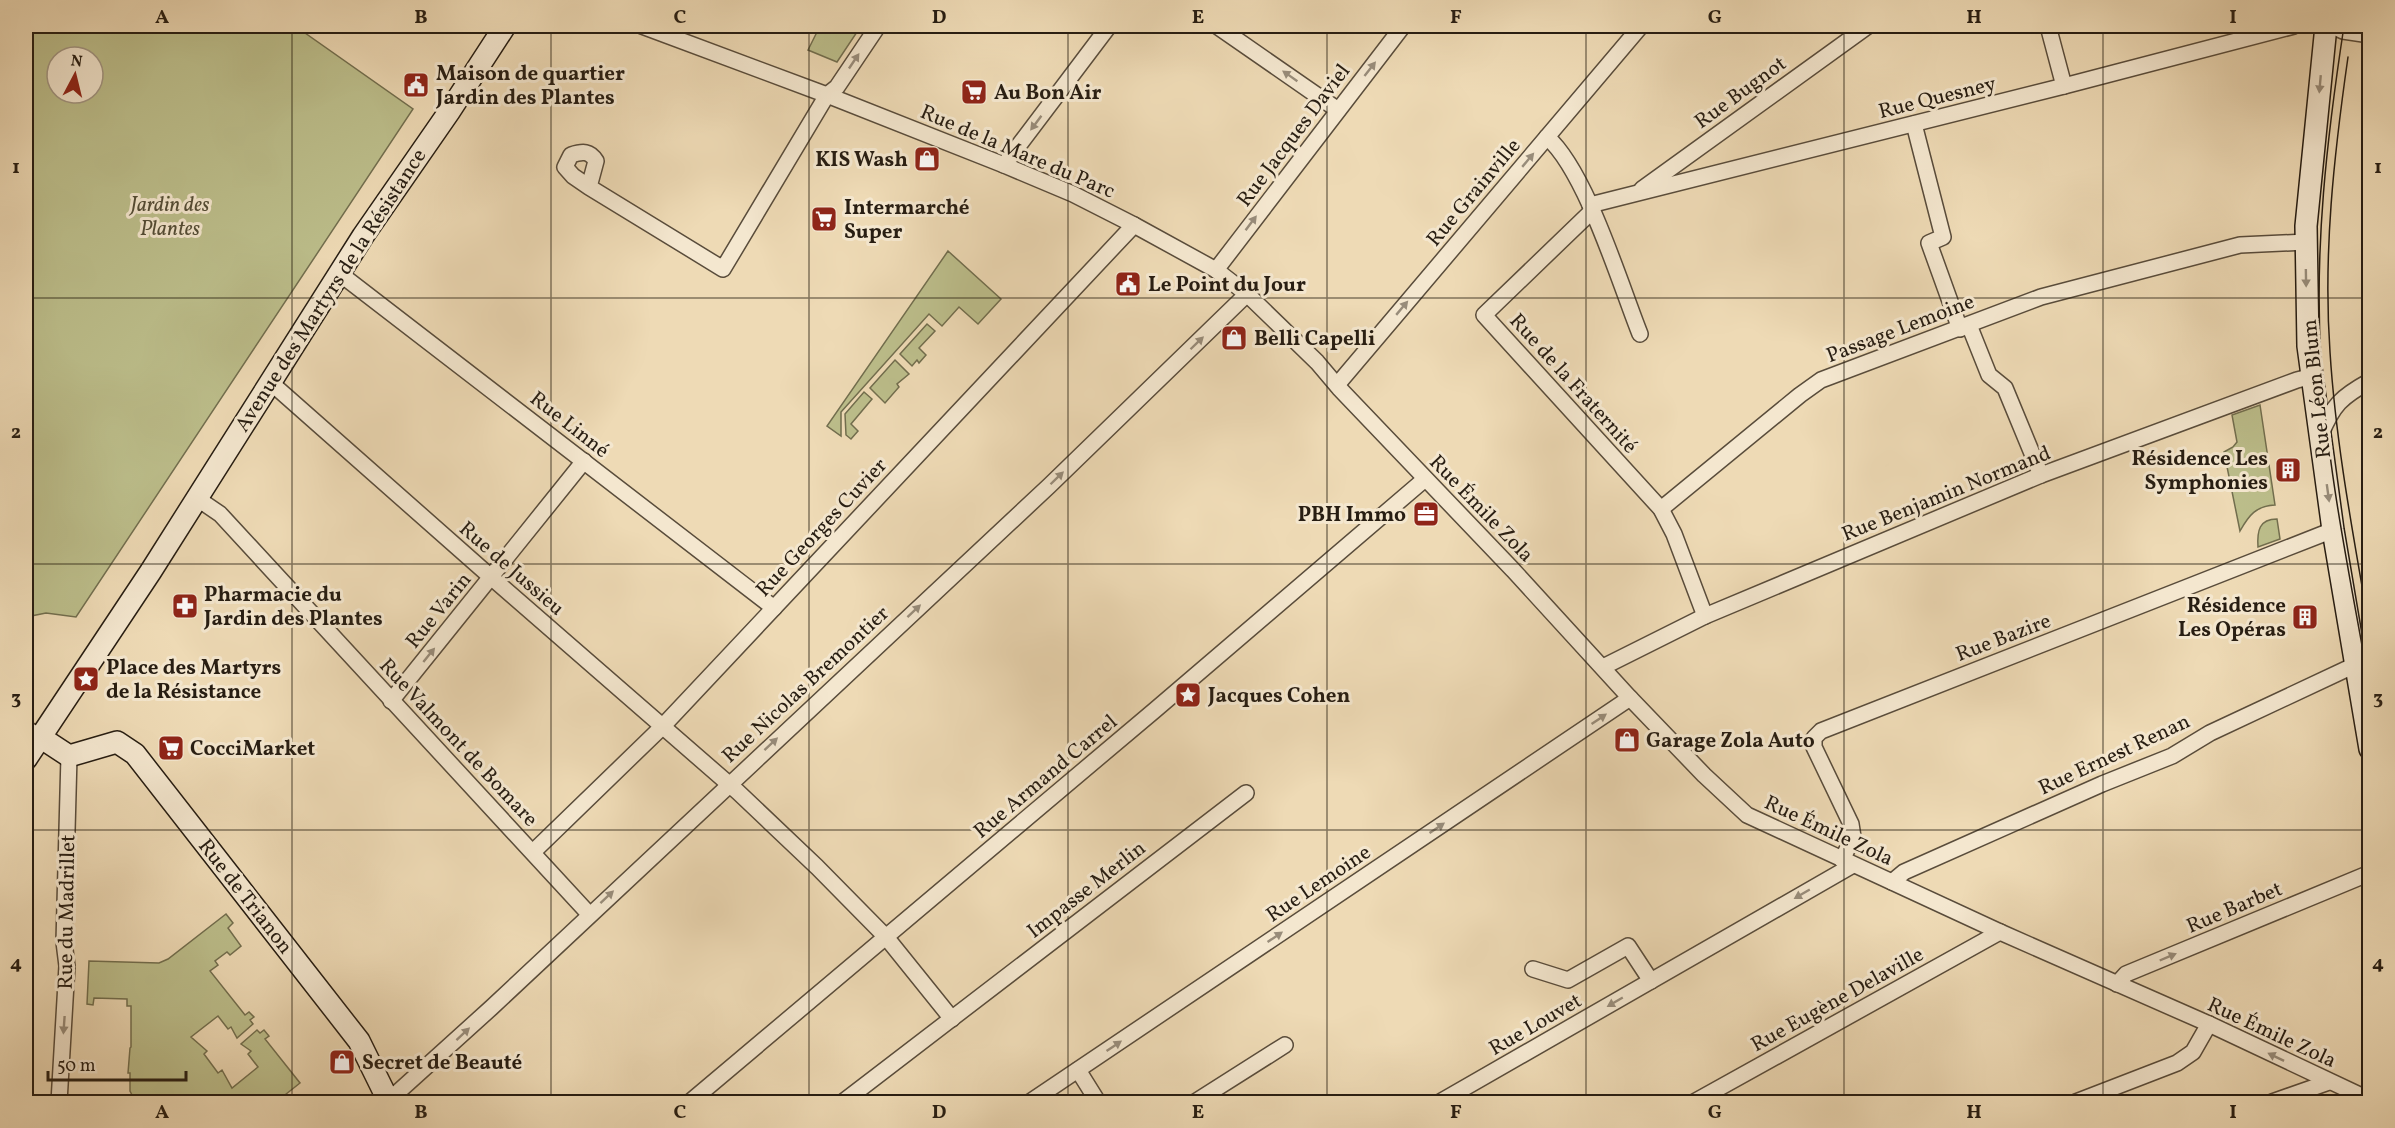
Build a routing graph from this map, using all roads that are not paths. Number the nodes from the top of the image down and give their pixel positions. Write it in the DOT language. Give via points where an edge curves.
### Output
graph roads {
  1 [pos="505,26"];
  2 [pos="642,26"];
  3 [pos="878,26"];
  4 [pos="1109,26"];
  5 [pos="1217,26"];
  6 [pos="1403,26"];
  7 [pos="1641,26"];
  8 [pos="1868,26"];
  9 [pos="2048,26"];
  10 [pos="2294,26"];
  11 [pos="2326,26"];
  12 [pos="2332,26"];
  13 [pos="2370,36"];
  14 [pos="2064,86"];
  15 [pos="827,95"];
  16 [pos="1338,110"];
  17 [pos="1914,124"];
  18 [pos="1547,137"];
  19 [pos="1004,165"];
  20 [pos="590,187"];
  21 [pos="1637,193"];
  22 [pos="1591,208"];
  23 [pos="1134,225"];
  24 [pos="2306,242"];
  25 [pos="1216,270"];
  26 [pos="339,273"];
  27 [pos="1247,294"];
  28 [pos="1964,327"];
  29 [pos="1640,334"];
  30 [pos="2313,376"];
  31 [pos="270,381"];
  32 [pos="2370,381"];
  33 [pos="1336,385"];
  34 [pos="2320,437"];
  35 [pos="584,461"];
  36 [pos="2041,475"];
  37 [pos="1425,479"];
  38 [pos="195,497"];
  39 [pos="1661,510"];
  40 [pos="2333,530"];
  41 [pos="492,579"];
  42 [pos="774,608"];
  43 [pos="1705,616"];
  44 [pos="2355,665"];
  45 [pos="1603,667"];
  46 [pos="1630,698"];
  47 [pos="391,700"];
  48 [pos="2366,717"];
  49 [pos="662,727"];
  50 [pos="33,733"];
  51 [pos="2370,749"];
  52 [pos="69,756"];
  53 [pos="26,759"];
  54 [pos="729,784"];
  55 [pos="1246,793"];
  56 [pos="533,852"];
  57 [pos="1847,862"];
  58 [pos="2370,873"];
  59 [pos="1892,882"];
  60 [pos="589,914"];
  61 [pos="2001,932"];
  62 [pos="886,937"];
  63 [pos="1533,969"];
  64 [pos="1651,981"];
  65 [pos="2117,984"];
  66 [pos="952,1019"];
  67 [pos="2209,1024"];
  68 [pos="1285,1045"];
  69 [pos="1078,1070"];
  70 [pos="2329,1082"];
  71 [pos="2370,1100"];
  72 [pos="59,1102"];
  73 [pos="388,1102"];
  74 [pos="690,1102"];
  75 [pos="843,1102"];
  76 [pos="1030,1102"];
  77 [pos="1098,1102"];
  78 [pos="1195,1102"];
  79 [pos="1440,1102"];
  80 [pos="1694,1102"];
  81 [pos="2076,1102"];
  82 [pos="2272,1102"];
  1 -- 26 [label="street, Avenue des Martyrs de la Résistance"];
  2 -- 15 [label="street, Rue de la Mare du Parc"];
  15 -- 3 [label="street, one-way" via="837,87"];
  4 -- 19 [label="street, one-way"];
  16 -- 5 [label="street, one-way"];
  16 -- 6 [label="street, Rue Jacques Daviel, one-way"];
  7 -- 18 [label="street, Rue Grainville"];
  8 -- 21 [label="street, Rue Bugnot"];
  9 -- 14 [label="street"];
  10 -- 14 [label="street, Rue Quesney"];
  11 -- 24 [label="street, Rue Léon Blum, one-way"];
  12 -- 13 [label="street"];
  14 -- 17 [label="street, Rue Quesney"];
  15 -- 19 [label="street, Rue de la Mare du Parc"];
  15 -- 20 [label="street" via="723,269"];
  25 -- 16 [label="street, Rue Jacques Daviel, one-way"];
  17 -- 21 [label="street, Rue Quesney"];
  17 -- 28 [label="street" via="1943,237 1929,243"];
  18 -- 22 [label="street" via="1560,148"];
  33 -- 18 [label="street, Rue Grainville, one-way"];
  19 -- 23 [label="street, Rue de la Mare du Parc"];
  21 -- 22 [label="street, Rue Quesney"];
  22 -- 29 [label="street"];
  22 -- 39 [label="street, Rue de la Fraternité" via="1484,315"];
  23 -- 25 [label="street, Rue de la Mare du Parc"];
  23 -- 42 [label="street, Rue Georges Cuvier"];
  24 -- 28 [label="street, Passage Lemoine" via="2240,245 2041,297"];
  24 -- 30 [label="street, Rue Léon Blum, one-way"];
  25 -- 27 [label="street, Rue de la Mare du Parc"];
  26 -- 31 [label="street, Avenue des Martyrs de la Résistance"];
  26 -- 35 [label="street, Rue Linné"];
  27 -- 33 [label="street, Rue de la Mare du Parc"];
  54 -- 27 [label="street, Rue Nicolas Bremontier, one-way" via="1049,486"];
  28 -- 36 [label="street" via="1989,375 2005,388"];
  28 -- 39 [label="street, Passage Lemoine" via="1821,380"];
  30 -- 34 [label="street, Rue Léon Blum"];
  30 -- 36 [label="street, Rue Benjamin Normand"];
  31 -- 38 [label="street, Avenue des Martyrs de la Résistance"];
  31 -- 41 [label="street, Rue de Jussieu"];
  32 -- 34 [label="street" via="2342,398"];
  33 -- 37 [label="street, Rue Émile Zola"];
  34 -- 40 [label="street, Rue Léon Blum, one-way"];
  35 -- 41 [label="street, Rue Varin"];
  35 -- 42 [label="street, Rue Linné"];
  36 -- 43 [label="street, Rue Benjamin Normand"];
  37 -- 45 [label="street, Rue Émile Zola"];
  37 -- 62 [label="street, Rue Armand Carrel"];
  38 -- 47 [label="street, Rue Valmont de Bomare" via="220,514"];
  38 -- 50 [label="street, Avenue des Martyrs de la Résistance" via="159,558"];
  39 -- 43 [label="street"];
  40 -- 44 [label="street, Rue Léon Blum"];
  40 -- 57 [label="street, Rue Bazire" via="1821,731 1814,738 1814,747 1851,824 1853,837"];
  47 -- 41 [label="street, Rue Varin, one-way"];
  41 -- 49 [label="street, Rue de Jussieu"];
  42 -- 49 [label="street, Rue Georges Cuvier"];
  43 -- 45 [label="street, Rue Benjamin Normand"];
  44 -- 48 [label="street, Rue Léon Blum"];
  44 -- 59 [label="street, Rue Ernest Renan" via="2210,733 2172,756 1904,872"];
  45 -- 46 [label="street, Rue Émile Zola"];
  46 -- 57 [label="street, Rue Émile Zola" via="1747,815"];
  69 -- 46 [label="street, Rue Lemoine, one-way"];
  47 -- 56 [label="street, Rue Valmont de Bomare"];
  48 -- 51 [label="street, Rue Léon Blum"];
  49 -- 54 [label="street, Rue de Jussieu"];
  49 -- 56 [label="street, Rue Georges Cuvier"];
  50 -- 52 [label="street"];
  50 -- 53 [label="street"];
  52 -- 72 [label="street, Rue du Madrillet, one-way" via="64,942 67,966"];
  52 -- 73 [label="street, Rue de Trianon" via="117,742 135,754 359,1041"];
  60 -- 54 [label="street, Rue Nicolas Bremontier, one-way"];
  54 -- 62 [label="street, Rue de Jussieu"];
  55 -- 66 [label="street, Impasse Merlin"];
  56 -- 60 [label="street, Rue Valmont de Bomare"];
  57 -- 59 [label="street, Rue Émile Zola"];
  57 -- 64 [label="street, Rue Louvet, one-way"];
  65 -- 58 [label="street, Rue Barbet, one-way" via="2126,974"];
  59 -- 61 [label="street, Rue Émile Zola"];
  73 -- 60 [label="street, Rue Nicolas Bremontier, one-way"];
  61 -- 65 [label="street, Rue Émile Zola"];
  61 -- 80 [label="street, Rue Eugène Delaville"];
  62 -- 66 [label="street"];
  62 -- 74 [label="street, Rue Armand Carrel"];
  63 -- 64 [label="street, Rue Louvet" via="1568,980 1628,946"];
  64 -- 79 [label="street, Rue Louvet, one-way"];
  65 -- 67 [label="street, Rue Émile Zola"];
  66 -- 75 [label="street, Impasse Merlin"];
  70 -- 67 [label="street, Rue Émile Zola, one-way"];
  67 -- 81 [label="street" via="2193,1052 2177,1064"];
  68 -- 78 [label="street"];
  69 -- 76 [label="street, Rue Lemoine"];
  69 -- 77 [label="street"];
  70 -- 71 [label="street, Rue Émile Zola"];
  70 -- 82 [label="street"];
}
